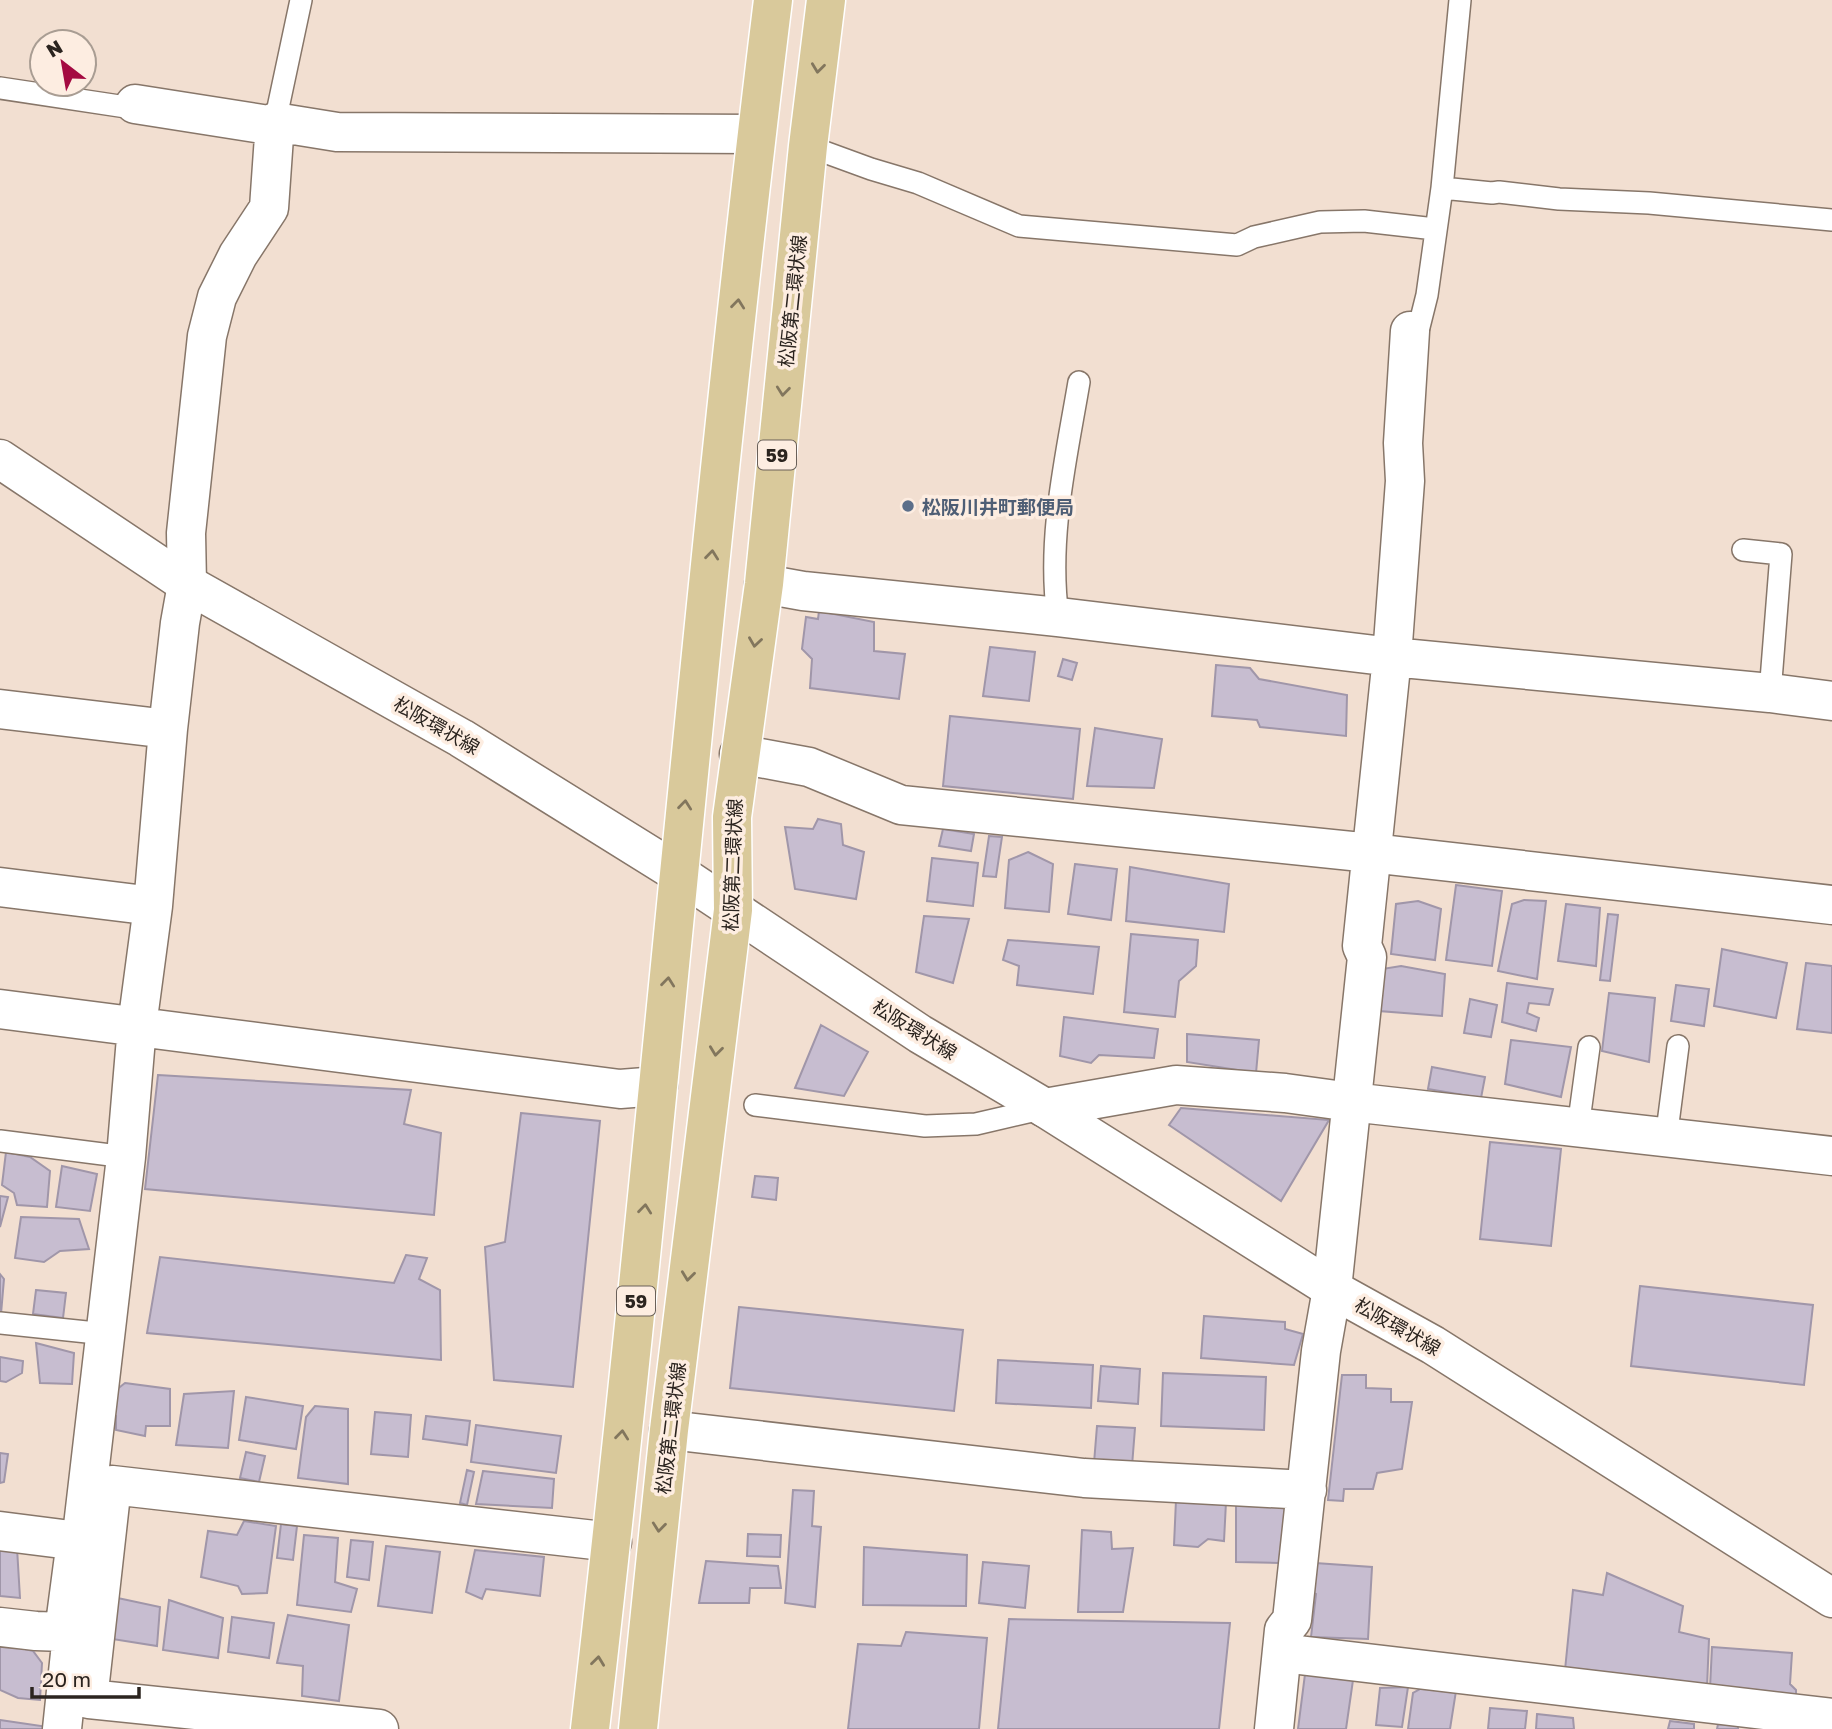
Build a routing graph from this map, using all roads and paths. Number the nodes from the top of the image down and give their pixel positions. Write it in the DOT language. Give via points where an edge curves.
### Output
graph roads {
  1 [pos="301,0"];
  2 [pos="772,0"];
  3 [pos="827,0"];
  4 [pos="1460,0"];
  5 [pos="0,88"];
  6 [pos="135,104"];
  7 [pos="275,124"];
  8 [pos="756,134"];
  9 [pos="808,146"];
  10 [pos="1442,188"];
  11 [pos="1832,220"];
  12 [pos="1436,229"];
  13 [pos="1410,331"];
  14 [pos="1079,382"];
  15 [pos="0,459"];
  16 [pos="1743,550"];
  17 [pos="187,584"];
  18 [pos="764,584"];
  19 [pos="1058,617"];
  20 [pos="1392,657"];
  21 [pos="1770,693"];
  22 [pos="1832,701"];
  23 [pos="0,709"];
  24 [pos="168,729"];
  25 [pos="739,754"];
  26 [pos="1371,853"];
  27 [pos="678,873"];
  28 [pos="0,887"];
  29 [pos="1832,905"];
  30 [pos="153,906"];
  31 [pos="733,910"];
  32 [pos="0,1009"];
  33 [pos="138,1026"];
  34 [pos="1678,1046"];
  35 [pos="1589,1047"];
  36 [pos="657,1086"];
  37 [pos="1351,1102"];
  38 [pos="755,1105"];
  39 [pos="1045,1108"];
  40 [pos="1578,1128"];
  41 [pos="1666,1139"];
  42 [pos="0,1142"];
  43 [pos="1832,1156"];
  44 [pos="126,1157"];
  45 [pos="1332,1289"];
  46 [pos="0,1323"];
  47 [pos="106,1334"];
  48 [pos="669,1430"];
  49 [pos="1307,1490"];
  50 [pos="0,1531"];
  51 [pos="90,1542"];
  52 [pos="612,1542"];
  53 [pos="1832,1598"];
  54 [pos="0,1627"];
  55 [pos="64,1632"];
  56 [pos="1282,1653"];
  57 [pos="87,1714"];
  58 [pos="1832,1718"];
  59 [pos="62,1729"];
  60 [pos="380,1729"];
  61 [pos="590,1729"];
  62 [pos="638,1729"];
  63 [pos="1274,1729"];
  1 -- 7 [label="lane"];
  2 -- 8 [label="main road, 59"];
  3 -- 9 [label="main road, 松阪第二環状線 / 59, one-way"];
  4 -- 10 [label="lane"];
  5 -- 6 [label="lane" via="126,107"];
  6 -- 7 [label="street"];
  7 -- 8 [label="street" via="337,132"];
  7 -- 17 [label="street" via="269,208 237,255 217,297 207,336 186,533"];
  27 -- 8 [label="main road, 59, one-way"];
  9 -- 12 [label="lane" via="918,183 1019,226 1237,245 1320,222 1364,221"];
  9 -- 18 [label="main road, 松阪第二環状線 / 59, one-way"];
  10 -- 11 [label="lane"];
  10 -- 12 [label="lane"];
  12 -- 13 [label="lane" via="1419,327"];
  13 -- 20 [label="street"];
  14 -- 19 [label="lane" via="1059,495 1054,589"];
  15 -- 17 [label="street, 松阪環状線"];
  16 -- 21 [label="lane" via="1781,554"];
  17 -- 24 [label="street"];
  17 -- 27 [label="street, 松阪環状線" via="461,738"];
  18 -- 19 [label="street"];
  18 -- 25 [label="main road, 松阪第二環状線 / 59, one-way"];
  19 -- 20 [label="street"];
  20 -- 21 [label="street"];
  20 -- 26 [label="street"];
  21 -- 22 [label="street"];
  23 -- 24 [label="street"];
  24 -- 30 [label="street"];
  25 -- 26 [label="street" via="809,767 901,805"];
  25 -- 31 [label="main road, 松阪第二環状線 / 59" via="732,817"];
  26 -- 29 [label="street"];
  26 -- 37 [label="street" via="1362,946 1367,957"];
  27 -- 31 [label="street, 松阪環状線"];
  36 -- 27 [label="main road, 59, one-way"];
  28 -- 30 [label="street"];
  30 -- 33 [label="street"];
  31 -- 39 [label="street, 松阪環状線" via="920,1034"];
  31 -- 48 [label="main road, 松阪第二環状線 / 59, one-way"];
  32 -- 33 [label="street"];
  33 -- 36 [label="street" via="620,1089"];
  33 -- 44 [label="street"];
  34 -- 41 [label="lane"];
  35 -- 40 [label="lane"];
  52 -- 36 [label="main road, 59, one-way"];
  37 -- 39 [label="street" via="1176,1085"];
  37 -- 40 [label="street"];
  37 -- 45 [label="street"];
  38 -- 39 [label="lane" via="925,1126 976,1124"];
  39 -- 45 [label="street, 松阪環状線"];
  40 -- 41 [label="street"];
  41 -- 43 [label="street"];
  42 -- 44 [label="lane"];
  44 -- 47 [label="street"];
  45 -- 49 [label="street"];
  45 -- 53 [label="street, 松阪環状線" via="1433,1345"];
  46 -- 47 [label="lane"];
  47 -- 51 [label="street" via="83,1527"];
  48 -- 49 [label="street" via="1084,1478"];
  48 -- 62 [label="main road, 松阪第二環状線 / 59, one-way"];
  49 -- 56 [label="street" via="1292,1620 1284,1630"];
  50 -- 51 [label="street"];
  51 -- 52 [label="street" via="112,1485"];
  51 -- 55 [label="street"];
  51 -- 57 [label="street"];
  61 -- 52 [label="main road, 59, one-way"];
  54 -- 55 [label="street"];
  55 -- 59 [label="street" via="71,1644"];
  56 -- 58 [label="street"];
  56 -- 63 [label="street"];
  57 -- 60 [label="street"];
}
